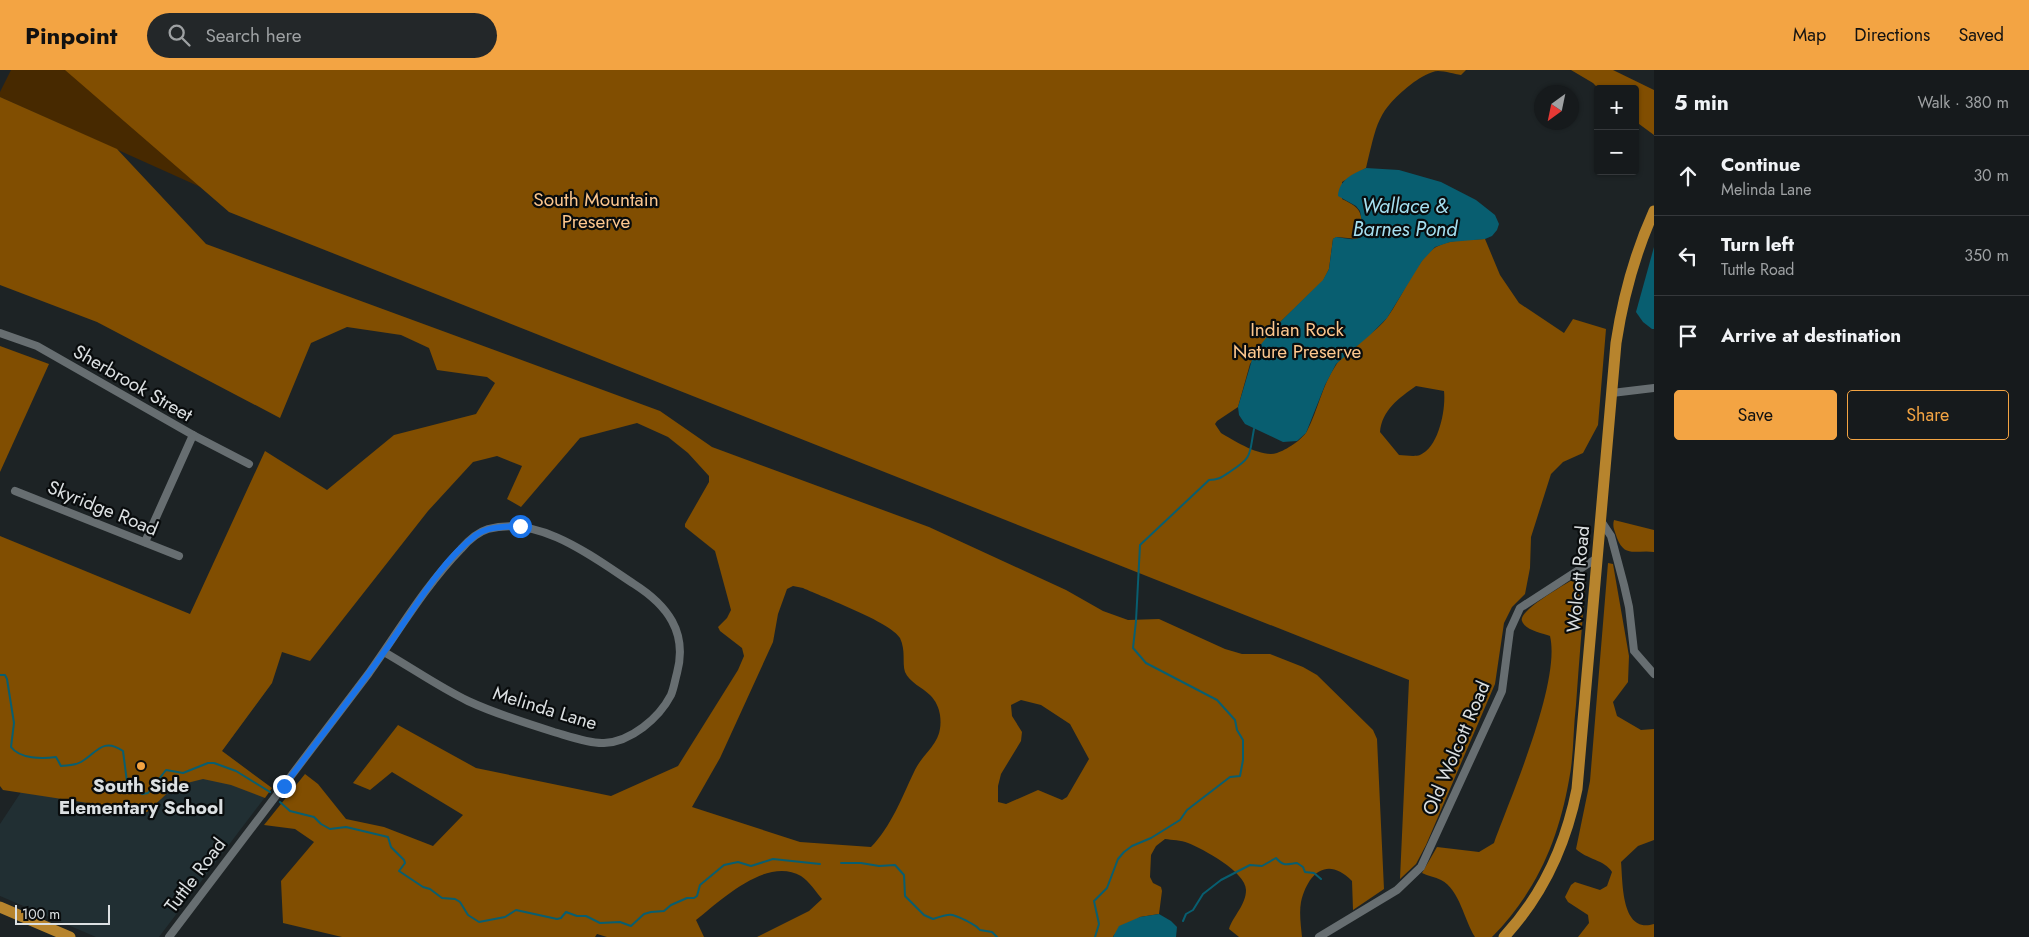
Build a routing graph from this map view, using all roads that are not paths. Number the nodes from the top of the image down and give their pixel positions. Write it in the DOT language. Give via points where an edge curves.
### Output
graph roads {
  1 [pos="1654,211"];
  2 [pos="0,333"];
  3 [pos="1654,388"];
  4 [pos="1612,393"];
  5 [pos="193,435"];
  6 [pos="249,464"];
  7 [pos="15,491"];
  8 [pos="1601,521"];
  9 [pos="489,529"];
  10 [pos="145,542"];
  11 [pos="179,556"];
  12 [pos="1597,558"];
  13 [pos="384,652"];
  14 [pos="1654,674"];
  15 [pos="0,907"];
  16 [pos="70,937"];
  17 [pos="168,937"];
  18 [pos="1319,937"];
  19 [pos="1504,937"];
  1 -- 4 [label="main road, Wolcott Road" via="1622,306"];
  2 -- 5 [label="street, Sherbrook Street" via="37,346"];
  3 -- 4 [label="street"];
  4 -- 8 [label="main road, Wolcott Road"];
  5 -- 6 [label="street, Sherbrook Street"];
  5 -- 10 [label="street"];
  7 -- 10 [label="street, Skyridge Road"];
  8 -- 12 [label="main road, Wolcott Road"];
  8 -- 14 [label="street" via="1611,536 1624,585 1634,651"];
  9 -- 13 [label="street, Tuttle Road" via="461,548 426,590"];
  9 -- 13 [label="street, Melinda Lane" via="520,526 553,536 631,582 667,610 679,634 680,662 672,694 654,720 630,736 604,743 568,736 516,721 467,700"];
  10 -- 11 [label="street, Skyridge Road"];
  12 -- 18 [label="street, Old Wolcott Road" via="1520,608 1510,630 1502,691 1421,867 1397,890"];
  12 -- 19 [label="main road, Wolcott Road" via="1574,803 1561,847 1548,873 1528,908"];
  13 -- 17 [label="street, Tuttle Road"];
  15 -- 16 [label="main road"];
}
